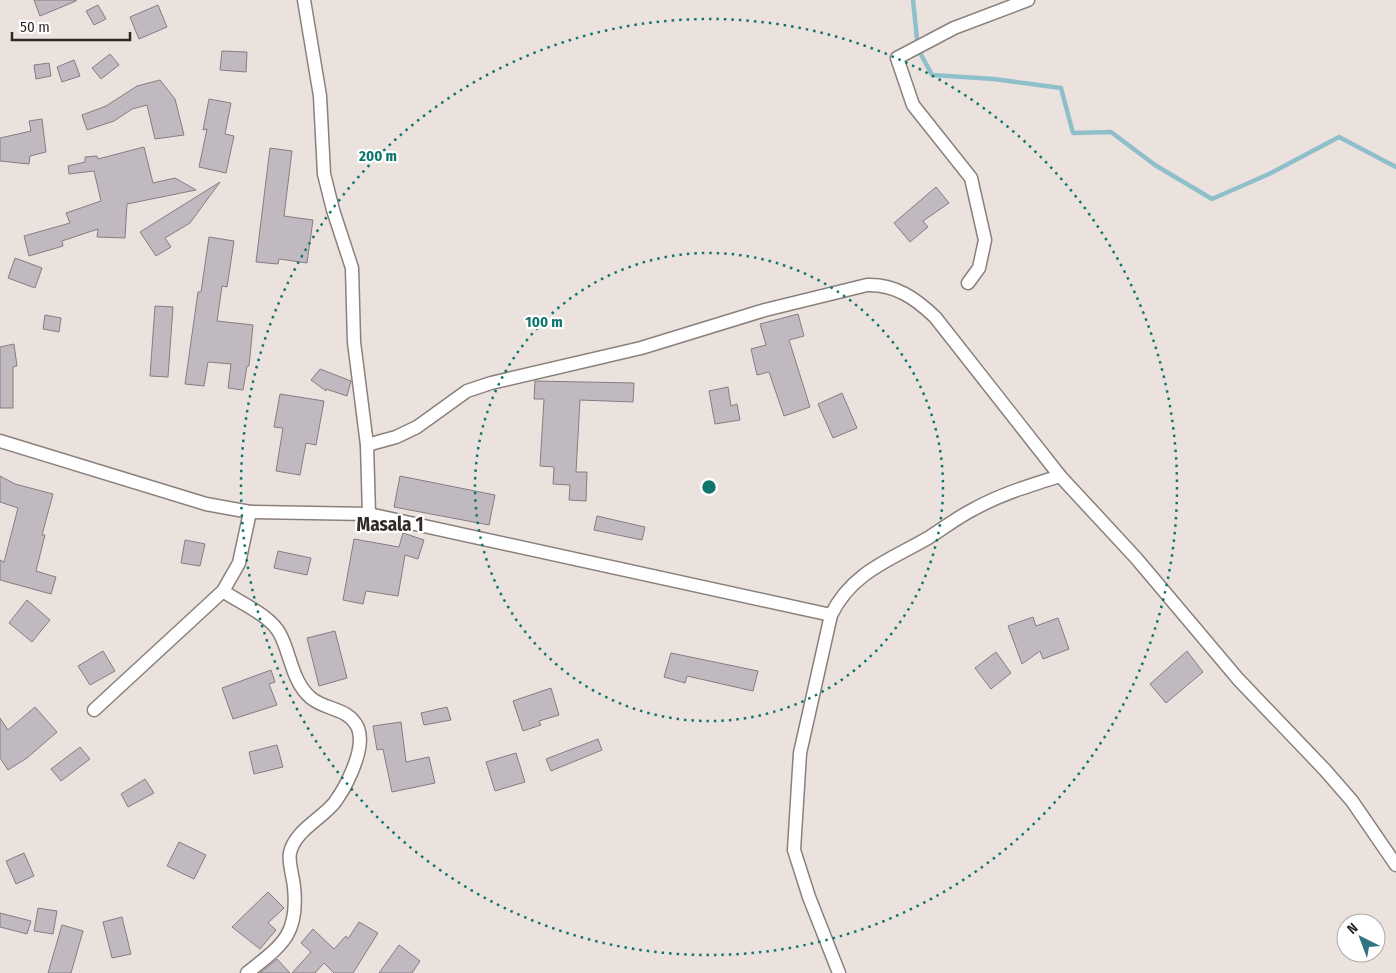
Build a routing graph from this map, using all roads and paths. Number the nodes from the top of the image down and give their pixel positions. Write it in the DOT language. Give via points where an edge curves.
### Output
graph roads {
  1 [pos="304,0"];
  2 [pos="1028,0"];
  3 [pos="968,283"];
  4 [pos="0,441"];
  5 [pos="367,445"];
  6 [pos="1060,476"];
  7 [pos="250,512"];
  8 [pos="369,514"];
  9 [pos="223,591"];
  10 [pos="831,614"];
  11 [pos="94,710"];
  12 [pos="1396,865"];
  13 [pos="247,973"];
  14 [pos="839,973"];
  1 -- 5 [label="street" via="320,96 324,174 352,268 354,342"];
  2 -- 3 [label="street" via="954,28 897,58 913,105 971,178 985,240 979,268"];
  4 -- 7 [label="street" via="206,504"];
  5 -- 6 [label="street" via="396,437 467,391 492,383 641,348 765,310 883,284 921,304 935,317"];
  5 -- 8 [label="street"];
  6 -- 10 [label="street" via="1017,489 974,508 878,565 856,580"];
  6 -- 12 [label="street" via="1136,558 1238,679 1352,801"];
  7 -- 8 [label="street"];
  7 -- 9 [label="street" via="240,563"];
  8 -- 10 [label="street"];
  9 -- 11 [label="street"];
  9 -- 13 [label="street" via="274,625 302,688 322,705 347,713 359,733 358,754 347,783 335,802 295,841 290,853 295,889 293,928"];
  10 -- 14 [label="street" via="800,753 794,850"];
}
